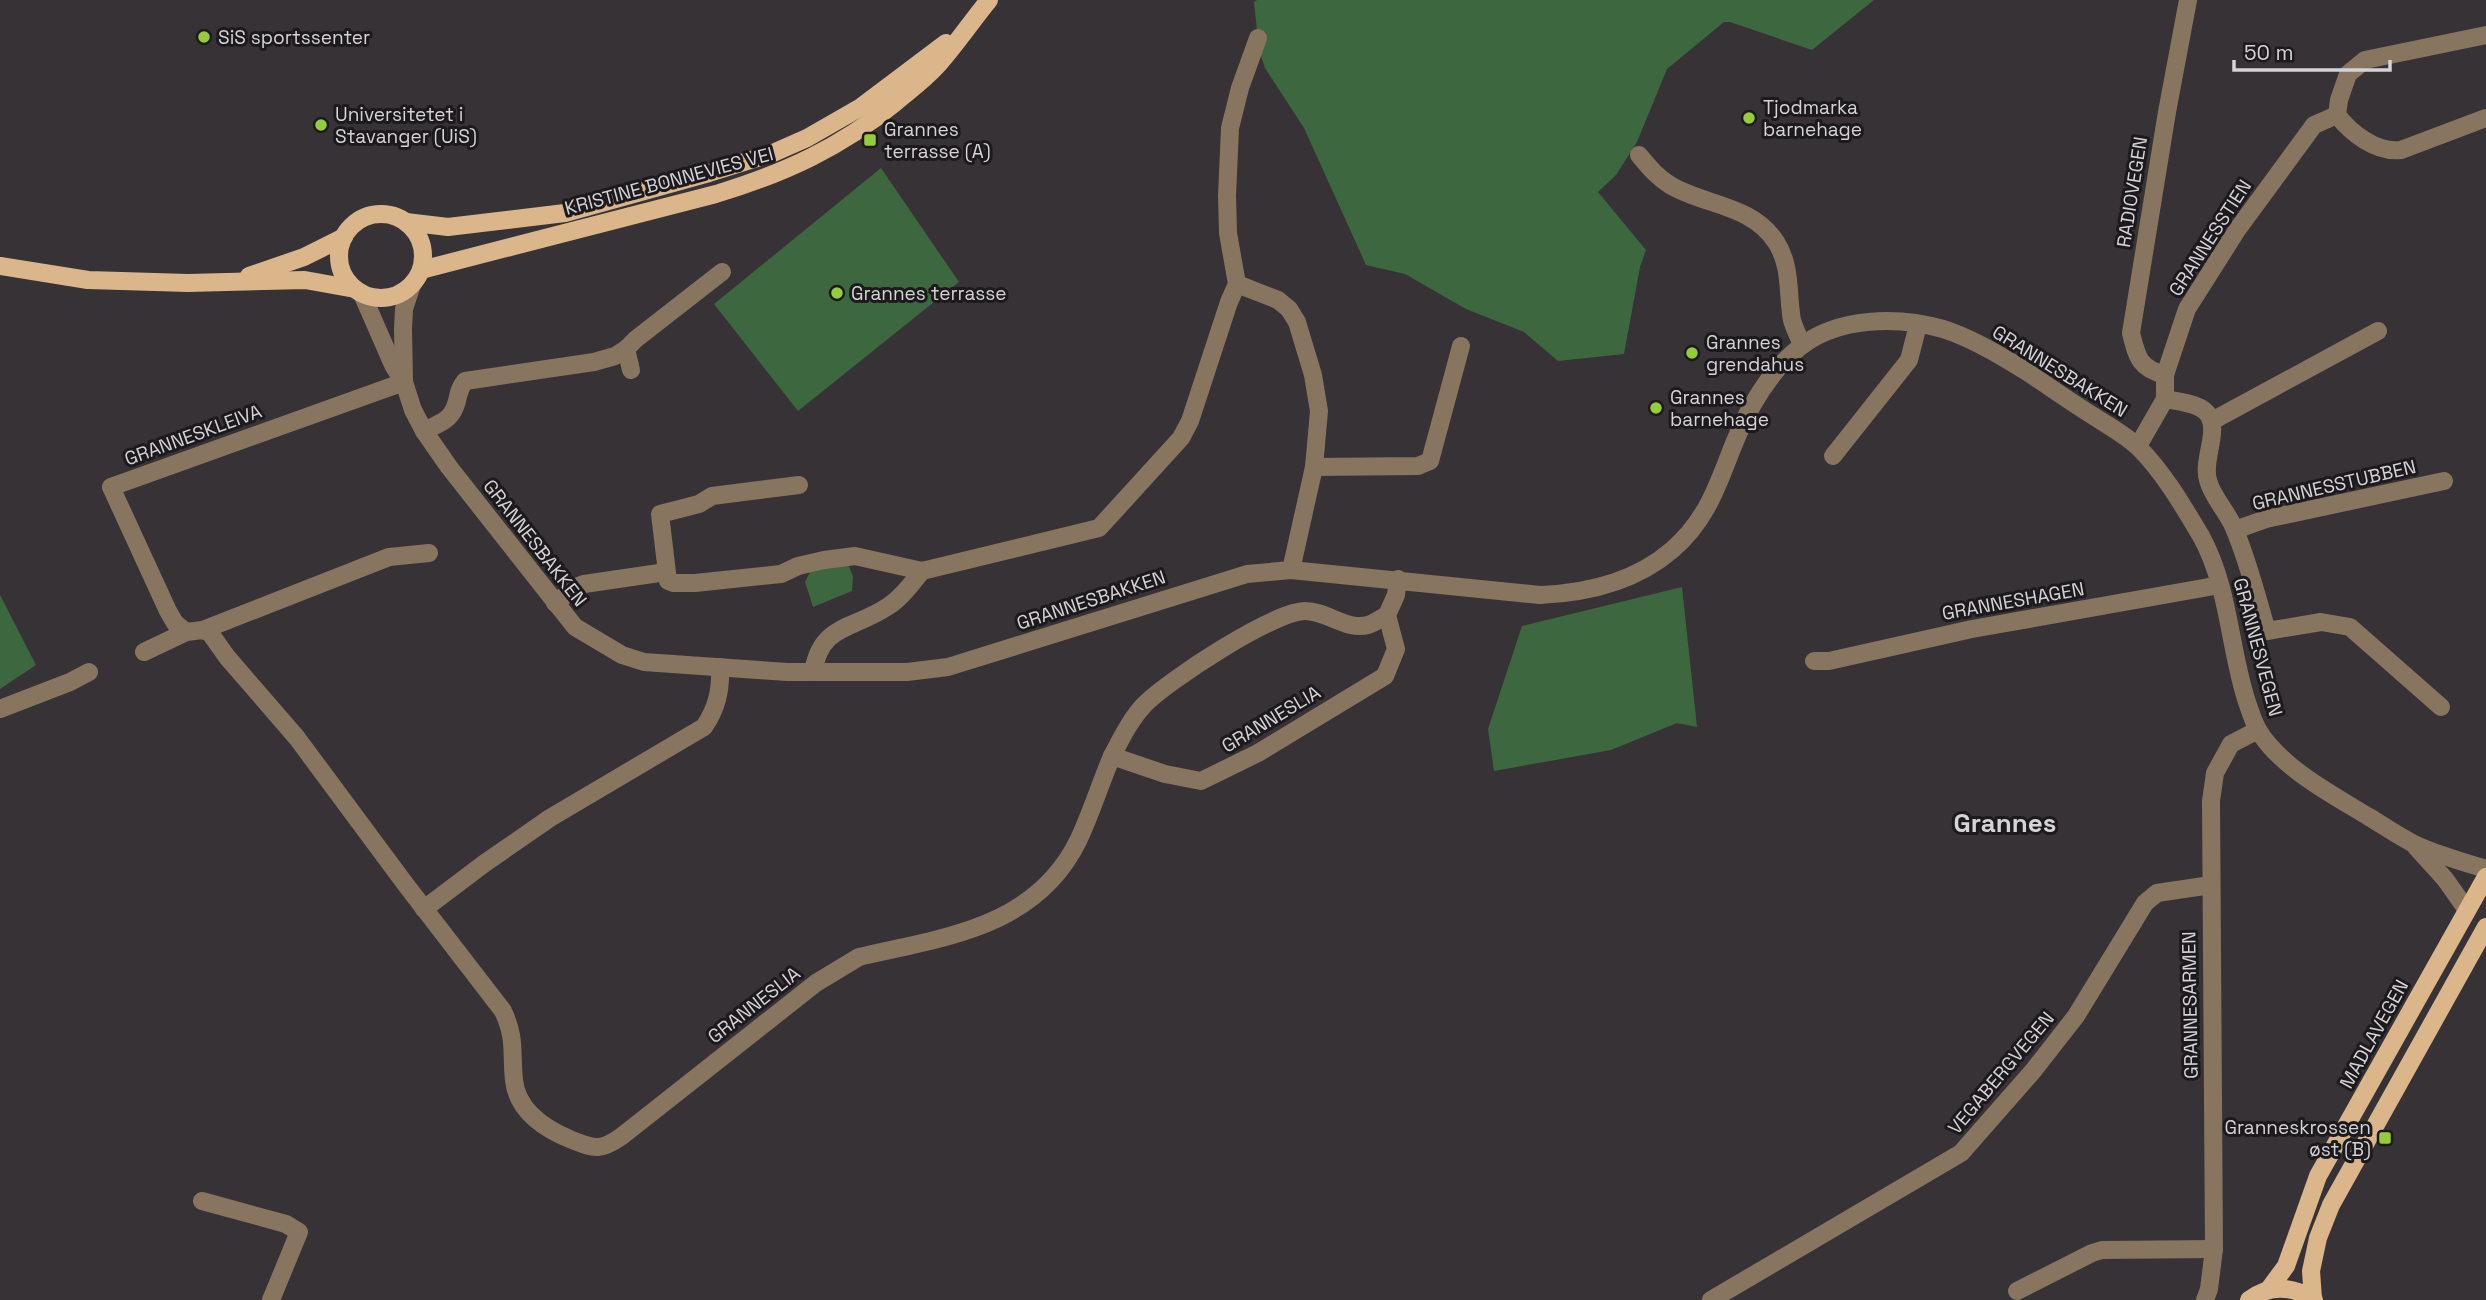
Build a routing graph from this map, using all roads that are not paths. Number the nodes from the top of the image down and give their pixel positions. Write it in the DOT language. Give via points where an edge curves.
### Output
graph roads {
  1 [pos="989,0"];
  2 [pos="2188,0"];
  3 [pos="965,28"];
  4 [pos="2486,35"];
  5 [pos="1258,38"];
  6 [pos="2337,115"];
  7 [pos="2486,118"];
  8 [pos="1639,155"];
  9 [pos="406,222"];
  10 [pos="344,237"];
  11 [pos="0,266"];
  12 [pos="722,272"];
  13 [pos="416,278"];
  14 [pos="233,282"];
  15 [pos="1237,284"];
  16 [pos="359,292"];
  17 [pos="1918,325"];
  18 [pos="2378,331"];
  19 [pos="1802,345"];
  20 [pos="1461,346"];
  21 [pos="626,349"];
  22 [pos="631,370"];
  23 [pos="2165,375"];
  24 [pos="404,382"];
  25 [pos="2165,399"];
  26 [pos="2212,421"];
  27 [pos="424,431"];
  28 [pos="2138,446"];
  29 [pos="1833,456"];
  30 [pos="1314,467"];
  31 [pos="2444,481"];
  32 [pos="799,485"];
  33 [pos="2235,530"];
  34 [pos="429,553"];
  35 [pos="1291,570"];
  36 [pos="922,571"];
  37 [pos="666,572"];
  38 [pos="1398,579"];
  39 [pos="2220,584"];
  40 [pos="555,603"];
  41 [pos="1387,615"];
  42 [pos="194,631"];
  43 [pos="144,652"];
  44 [pos="1814,661"];
  45 [pos="720,667"];
  46 [pos="89,672"];
  47 [pos="813,672"];
  48 [pos="2441,707"];
  49 [pos="0,709"];
  50 [pos="2259,730"];
  51 [pos="1112,756"];
  52 [pos="2414,844"];
  53 [pos="2486,869"];
  54 [pos="2486,877"];
  55 [pos="2211,885"];
  56 [pos="424,909"];
  57 [pos="2467,909"];
  58 [pos="2486,927"];
  59 [pos="464,961"];
  60 [pos="202,1202"];
  61 [pos="2214,1249"];
  62 [pos="2269,1289"];
  63 [pos="2017,1290"];
  64 [pos="271,1300"];
  65 [pos="1711,1300"];
  66 [pos="2205,1300"];
  67 [pos="2249,1300"];
  68 [pos="2313,1300"];
  1 -- 3 [label="main road, KRISTINE BONNEVIES VEI"];
  2 -- 23 [label="street, RADIOVEGEN" via="2131,333 2137,360"];
  3 -- 9 [label="main road, KRISTINE BONNEVIES VEI" via="861,107 773,153 565,213 448,227"];
  3 -- 13 [label="main road, KRISTINE BONNEVIES VEI" via="935,67 896,102 797,166 716,194"];
  4 -- 6 [label="street" via="2365,60 2348,74"];
  5 -- 15 [label="street" via="1230,128 1228,233"];
  6 -- 7 [label="street" via="2378,148 2391,151"];
  6 -- 23 [label="street, GRANNESSTIEN" via="2314,125 2204,278 2187,309"];
  8 -- 19 [label="street" via="1670,185 1742,212 1775,241 1784,257 1792,321"];
  9 -- 10 [label="main road" via="378,214 364,217"];
  9 -- 13 [label="main road" via="421,243 423,257"];
  10 -- 14 [label="main road" via="304,257"];
  10 -- 16 [label="main road" via="340,265"];
  11 -- 14 [label="main road" via="88,279"];
  12 -- 21 [label="street"];
  13 -- 16 [label="main road" via="393,296 380,298"];
  13 -- 24 [label="street, GRANNESBAKKEN" via="404,309"];
  14 -- 16 [label="main road" via="305,280"];
  15 -- 30 [label="street" via="1278,300 1297,321 1319,411"];
  15 -- 36 [label="street" via="1181,438 1099,528"];
  16 -- 24 [label="street, GRANNESBAKKEN"];
  17 -- 19 [label="street, GRANNESBAKKEN" via="1881,321 1847,326"];
  17 -- 28 [label="street, GRANNESBAKKEN" via="1966,338 2019,367"];
  17 -- 29 [label="street" via="1909,360"];
  18 -- 26 [label="street"];
  19 -- 38 [label="street, GRANNESBAKKEN" via="1772,375 1751,406 1717,490 1696,523 1672,550 1644,570 1611,584 1540,595"];
  20 -- 30 [label="street" via="1430,461 1418,466"];
  21 -- 22 [label="street"];
  21 -- 27 [label="street" via="594,362 465,381 450,416"];
  23 -- 25 [label="street, GRANNESSTIEN"];
  24 -- 27 [label="street, GRANNESBAKKEN"];
  24 -- 42 [label="street, GRANNESKLEIVA" via="111,487 168,611 175,623"];
  25 -- 26 [label="street" via="2203,409"];
  25 -- 28 [label="street, GRANNESSTIEN"];
  26 -- 33 [label="street, GRANNESSTUBBEN" via="2206,477"];
  27 -- 40 [label="street, GRANNESBAKKEN"];
  28 -- 39 [label="street, GRANNESVEGEN" via="2187,512"];
  30 -- 35 [label="street"];
  31 -- 33 [label="street, GRANNESSTUBBEN" via="2266,519"];
  32 -- 37 [label="street" via="712,496 699,504 660,513"];
  33 -- 48 [label="street, GRANNESSTUBBEN" via="2267,631 2322,622 2350,627"];
  34 -- 42 [label="street" via="389,557"];
  35 -- 38 [label="street, GRANNESBAKKEN"];
  35 -- 47 [label="street, GRANNESBAKKEN" via="1247,574 948,667"];
  36 -- 37 [label="street" via="855,556 737,580 673,583"];
  36 -- 47 [label="street" via="890,606 825,638"];
  37 -- 40 [label="street" via="584,584"];
  38 -- 41 [label="street"];
  39 -- 44 [label="street, GRANNESHAGEN" via="1959,631 1829,662"];
  39 -- 50 [label="street, GRANNESVEGEN" via="2246,697"];
  40 -- 45 [label="street, GRANNESBAKKEN" via="575,627 622,655 644,662"];
  41 -- 51 [label="street, GRANNESLIA" via="1368,625 1354,625 1305,611 1262,627 1160,689 1141,708"];
  41 -- 51 [label="street, GRANNESLIA" via="1396,649 1385,676 1214,776 1186,780"];
  42 -- 43 [label="street"];
  42 -- 56 [label="street, GRANNESKLEIVA" via="210,633 297,738"];
  45 -- 47 [label="street, GRANNESBAKKEN"];
  45 -- 56 [label="street" via="721,687 714,713 704,727 550,818"];
  46 -- 49 [label="street"];
  50 -- 52 [label="street, GRANNESVEGEN" via="2309,780"];
  50 -- 55 [label="street, GRANNESARMEN" via="2231,744 2215,773"];
  51 -- 59 [label="street, GRANNESLIA" via="1078,841 1047,885 1030,899 1010,914 975,929 859,957 842,966 601,1148 547,1128 525,1108 514,1081 512,1029"];
  52 -- 53 [label="street, GRANNESVEGEN"];
  52 -- 57 [label="street, GRANNESVEGEN"];
  54 -- 57 [label="main road, MADLAVEGEN"];
  55 -- 61 [label="street, GRANNESARMEN"];
  55 -- 65 [label="street, VEGABERGVEGEN" via="2157,893 2145,903 2076,1016 1961,1153"];
  56 -- 59 [label="street, GRANNESKLEIVA"];
  57 -- 62 [label="main road, MADLAVEGEN" via="2318,1176 2286,1266"];
  58 -- 68 [label="main road" via="2330,1205 2311,1270"];
  60 -- 64 [label="street" via="293,1226 299,1233"];
  61 -- 63 [label="street" via="2102,1250"];
  61 -- 66 [label="street, GRANNESARMEN"];
  62 -- 67 [label="main road, MADLAVEGEN"];
  62 -- 68 [label="main road" via="2292,1289"];
}
